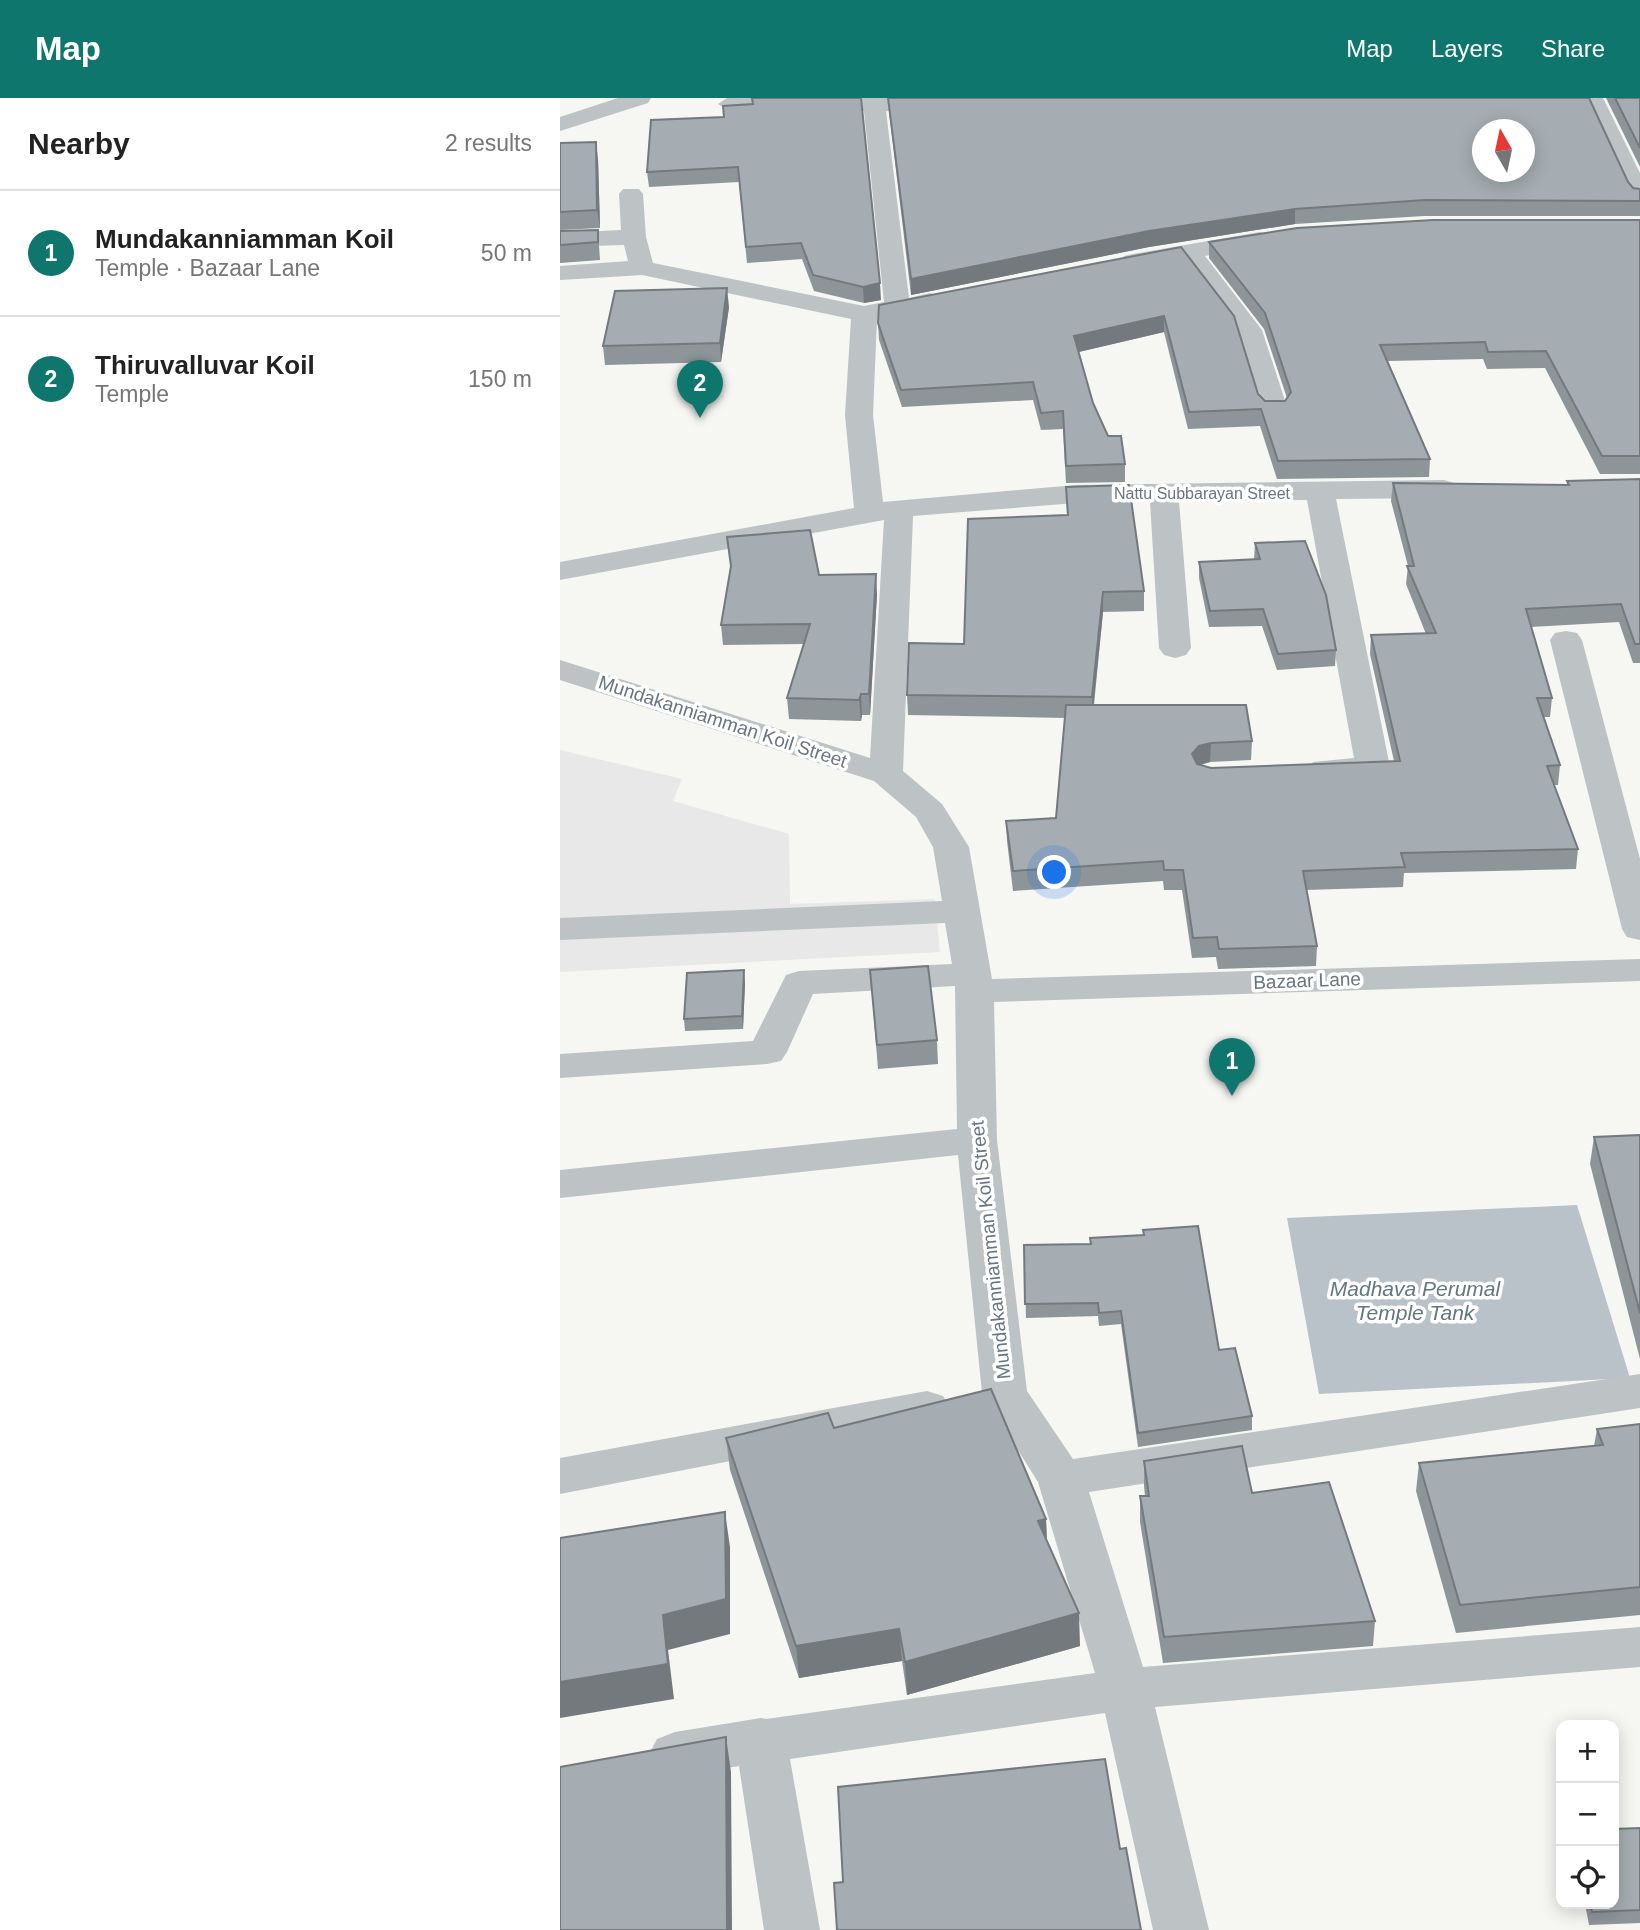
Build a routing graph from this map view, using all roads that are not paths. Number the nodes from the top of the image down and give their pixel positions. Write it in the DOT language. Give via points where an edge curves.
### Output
graph roads {
  1 [pos="640,98"];
  2 [pos="1592,98"];
  3 [pos="958,103"];
  4 [pos="729,104"];
  5 [pos="874,104"];
  6 [pos="560,124"];
  7 [pos="631,194"];
  8 [pos="1640,196"];
  9 [pos="1282,236"];
  10 [pos="634,237"];
  11 [pos="560,240"];
  12 [pos="1188,251"];
  13 [pos="1108,266"];
  14 [pos="642,268"];
  15 [pos="560,273"];
  16 [pos="950,297"];
  17 [pos="897,307"];
  18 [pos="864,314"];
  19 [pos="1274,410"];
  20 [pos="1473,489"];
  21 [pos="1320,492"];
  22 [pos="1164,494"];
  23 [pos="884,509"];
  24 [pos="560,571"];
  25 [pos="1566,640"];
  26 [pos="1175,648"];
  27 [pos="560,670"];
  28 [pos="1292,771"];
  29 [pos="886,774"];
  30 [pos="962,911"];
  31 [pos="560,929"];
  32 [pos="1640,929"];
  33 [pos="1640,970"];
  34 [pos="974,983"];
  35 [pos="560,1066"];
  36 [pos="977,1140"];
  37 [pos="560,1184"];
  38 [pos="1640,1391"];
  39 [pos="1005,1393"];
  40 [pos="560,1476"];
  41 [pos="1061,1479"];
  42 [pos="1640,1647"];
  43 [pos="1125,1689"];
  44 [pos="761,1739"];
  45 [pos="627,1762"];
  46 [pos="792,1930"];
  47 [pos="1181,1930"];
  1 -- 6 [label="street"];
  2 -- 8 [label="street"];
  3 -- 5 [label="street"];
  4 -- 5 [label="street"];
  5 -- 17 [label="street"];
  7 -- 10 [label="street"];
  9 -- 12 [label="street"];
  10 -- 11 [label="street"];
  10 -- 14 [label="street"];
  12 -- 13 [label="street"];
  12 -- 19 [label="street" via="1249,330"];
  14 -- 15 [label="street"];
  14 -- 18 [label="street"];
  16 -- 17 [label="street"];
  17 -- 18 [label="street"];
  18 -- 23 [label="street" via="859,415"];
  20 -- 21 [label="street, Nattu Subbarayan Street"];
  21 -- 22 [label="street, Nattu Subbarayan Street"];
  21 -- 28 [label="street" via="1373,767"];
  22 -- 23 [label="street, Nattu Subbarayan Street" via="1076,494"];
  22 -- 26 [label="street"];
  23 -- 24 [label="street, Nattu Subbarayan Street"];
  23 -- 29 [label="street"];
  25 -- 32 [label="street"];
  27 -- 29 [label="street, Mundakanniamman Koil Street"];
  29 -- 30 [label="street, Mundakanniamman Koil Street" via="930,811 951,847"];
  30 -- 31 [label="street"];
  30 -- 34 [label="street, Mundakanniamman Koil Street"];
  33 -- 34 [label="street, Bazaar Lane"];
  34 -- 35 [label="street, Bazaar Lane" via="799,983 767,1052"];
  34 -- 36 [label="street, Mundakanniamman Koil Street"];
  36 -- 37 [label="street"];
  36 -- 39 [label="street, Mundakanniamman Koil Street"];
  38 -- 41 [label="street"];
  39 -- 40 [label="street"];
  39 -- 41 [label="street, Mundakanniamman Koil Street"];
  41 -- 43 [label="street, Mundakanniamman Koil Street"];
  42 -- 43 [label="street"];
  43 -- 44 [label="street"];
  43 -- 47 [label="street, Mundakanniamman Koil Street"];
  44 -- 45 [label="street"];
  44 -- 46 [label="street"];
}
